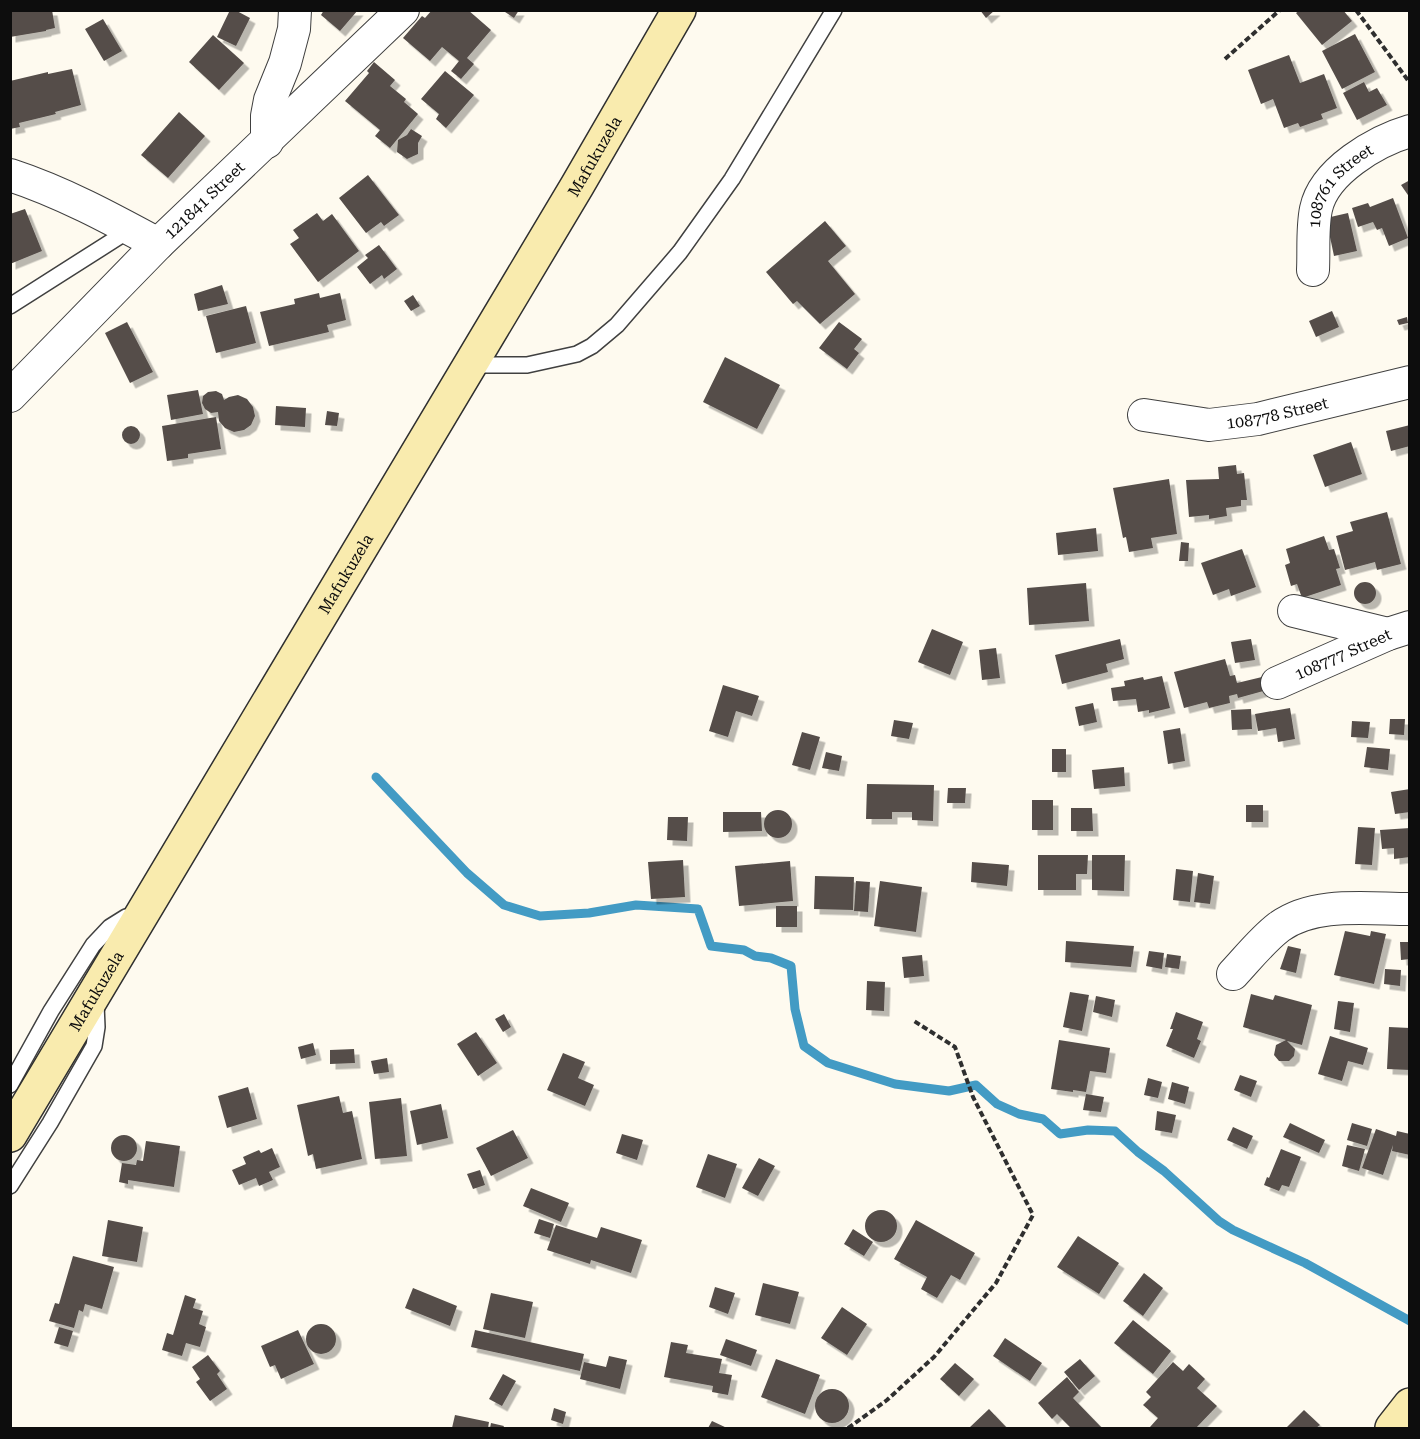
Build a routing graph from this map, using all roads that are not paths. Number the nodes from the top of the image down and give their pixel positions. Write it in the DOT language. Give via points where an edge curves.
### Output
graph roads {
  1 [pos="295,10"];
  2 [pos="403,10"];
  3 [pos="678,10"];
  4 [pos="834,10"];
  5 [pos="1410,131"];
  6 [pos="267,142"];
  7 [pos="10,175"];
  8 [pos="131,229"];
  9 [pos="158,244"];
  10 [pos="1313,270"];
  11 [pos="10,306"];
  12 [pos="470,365"];
  13 [pos="1410,382"];
  14 [pos="10,396"];
  15 [pos="1144,415"];
  16 [pos="1294,611"];
  17 [pos="1399,630"];
  18 [pos="1277,683"];
  19 [pos="1410,909"];
  20 [pos="141,917"];
  21 [pos="1233,974"];
  22 [pos="95,992"];
  23 [pos="10,1085"];
  24 [pos="10,1135"];
  25 [pos="10,1186"];
  26 [pos="1410,1405"];
  27 [pos="1392,1428"];
  1 -- 6 [label="street" via="285,63 270,100"];
  2 -- 6 [label="street, 121841 Street"];
  3 -- 12 [label="main road, Mafukuzela"];
  4 -- 12 [label="lane" via="732,179 680,252 617,325 577,354 527,365"];
  5 -- 10 [label="street, 108761 Street" via="1393,135 1359,155 1330,180 1316,208"];
  6 -- 9 [label="street, 121841 Street"];
  7 -- 8 [label="street" via="36,183"];
  8 -- 9 [label="street"];
  8 -- 11 [label="lane"];
  9 -- 14 [label="street, 121841 Street"];
  12 -- 20 [label="main road, Mafukuzela"];
  13 -- 15 [label="street, 108778 Street" via="1258,419 1209,425"];
  16 -- 17 [label="street"];
  17 -- 18 [label="street, 108777 Street"];
  19 -- 21 [label="street" via="1336,909 1304,914 1279,927"];
  20 -- 22 [label="main road, Mafukuzela"];
  20 -- 23 [label="lane" via="126,917 93,945"];
  22 -- 24 [label="main road, Mafukuzela"];
  22 -- 25 [label="lane" via="94,1046"];
  26 -- 27 [label="main road"];
}
